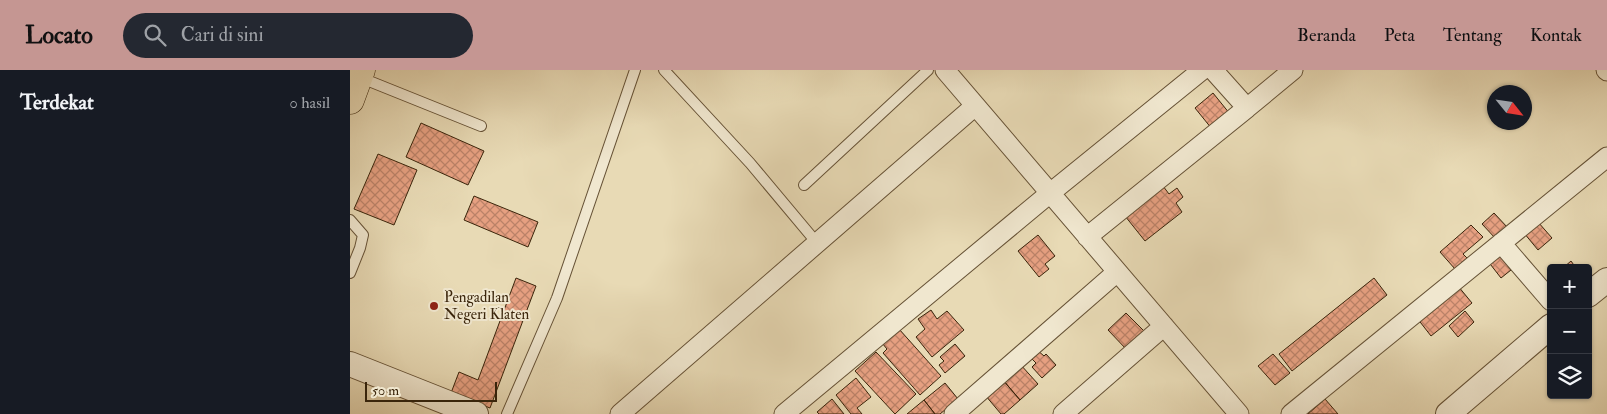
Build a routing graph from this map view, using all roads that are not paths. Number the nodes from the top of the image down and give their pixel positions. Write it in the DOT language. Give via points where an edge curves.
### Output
graph roads {
  1 [pos="634,70"];
  2 [pos="664,70"];
  3 [pos="928,70"];
  4 [pos="945,70"];
  5 [pos="1202,70"];
  6 [pos="1213,70"];
  7 [pos="1293,70"];
  8 [pos="356,82"];
  9 [pos="975,106"];
  10 [pos="1247,108"];
  11 [pos="481,126"];
  12 [pos="1607,157"];
  13 [pos="804,185"];
  14 [pos="1048,194"];
  15 [pos="350,220"];
  16 [pos="1088,237"];
  17 [pos="817,243"];
  18 [pos="1501,243"];
  19 [pos="350,272"];
  20 [pos="1117,272"];
  21 [pos="1607,280"];
  22 [pos="1592,292"];
  23 [pos="1547,296"];
  24 [pos="1164,326"];
  25 [pos="1547,329"];
  26 [pos="350,364"];
  27 [pos="1233,412"];
  28 [pos="476,414"];
  29 [pos="507,414"];
  30 [pos="620,414"];
  31 [pos="784,414"];
  32 [pos="954,414"];
  33 [pos="1063,414"];
  34 [pos="1291,414"];
  35 [pos="1448,414"];
  1 -- 29 [label="lane" via="557,298"];
  2 -- 17 [label="lane" via="750,163"];
  3 -- 13 [label="lane"];
  4 -- 9 [label="street"];
  5 -- 14 [label="street"];
  6 -- 10 [label="street"];
  7 -- 10 [label="street"];
  8 -- 11 [label="lane"];
  9 -- 14 [label="street"];
  9 -- 17 [label="street"];
  10 -- 16 [label="street"];
  12 -- 18 [label="street"];
  14 -- 16 [label="street"];
  14 -- 31 [label="street"];
  15 -- 19 [label="lane" via="363,235"];
  16 -- 20 [label="street"];
  17 -- 30 [label="street"];
  18 -- 23 [label="street"];
  18 -- 34 [label="street"];
  20 -- 24 [label="street"];
  20 -- 32 [label="street"];
  21 -- 22 [label="street"];
  24 -- 27 [label="street"];
  24 -- 33 [label="street"];
  25 -- 35 [label="street"];
  26 -- 28 [label="street"];
}
